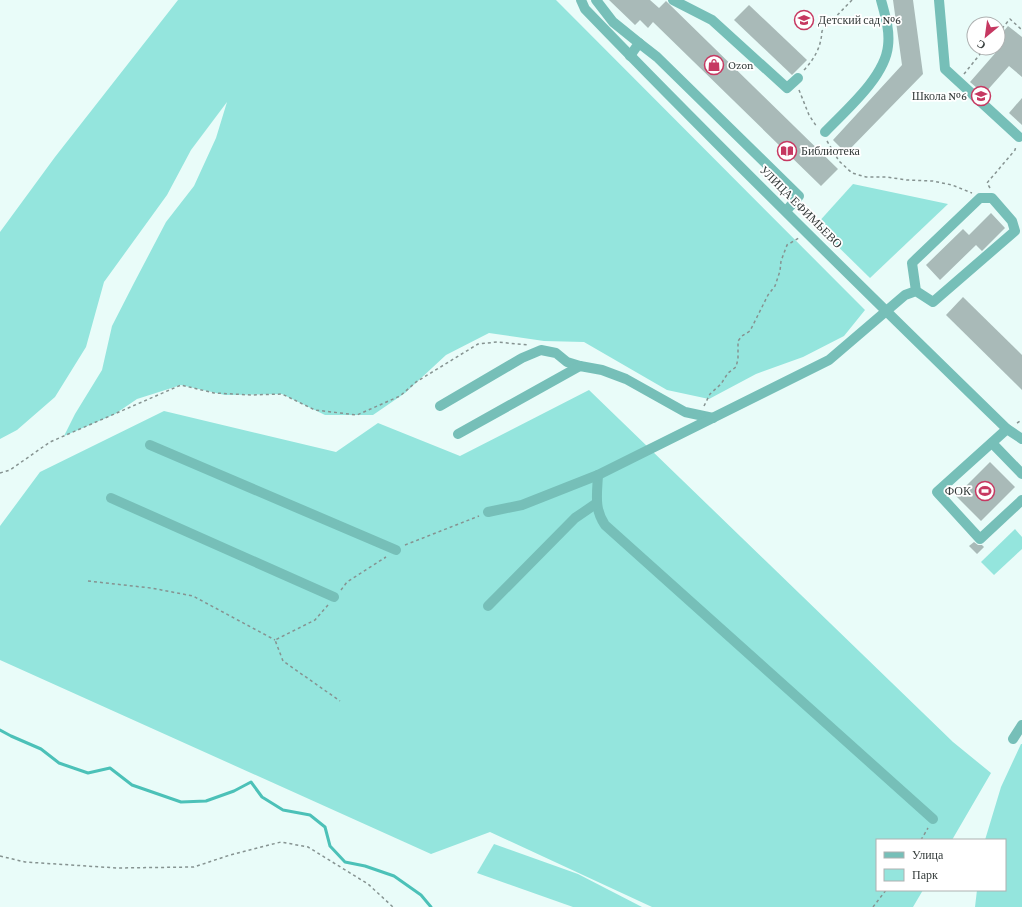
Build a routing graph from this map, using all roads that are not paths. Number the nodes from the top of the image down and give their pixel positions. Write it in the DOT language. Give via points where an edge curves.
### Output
graph roads {
  1 [pos="581,0"];
  2 [pos="596,0"];
  3 [pos="881,0"];
  4 [pos="939,0"];
  5 [pos="678,1"];
  6 [pos="639,43"];
  7 [pos="630,56"];
  8 [pos="798,78"];
  9 [pos="825,132"];
  10 [pos="1019,137"];
  11 [pos="786,211"];
  12 [pos="916,291"];
  13 [pos="887,312"];
  14 [pos="580,366"];
  15 [pos="440,406"];
  16 [pos="713,418"];
  17 [pos="1008,429"];
  18 [pos="458,434"];
  19 [pos="1022,439"];
  20 [pos="992,442"];
  21 [pos="150,445"];
  22 [pos="1022,474"];
  23 [pos="598,475"];
  24 [pos="111,498"];
  25 [pos="1022,500"];
  26 [pos="597,503"];
  27 [pos="488,512"];
  28 [pos="396,550"];
  29 [pos="334,597"];
  30 [pos="488,606"];
  31 [pos="1022,725"];
  32 [pos="1013,739"];
  33 [pos="934,819"];
  1 -- 7 [label="street, УЛИЦА ЕФИМЬЕВО" via="585,10"];
  2 -- 6 [label="street" via="614,22"];
  3 -- 9 [label="street" via="887,22 888,46 880,71"];
  4 -- 10 [label="street" via="945,69"];
  5 -- 8 [label="street" via="712,20 786,88"];
  6 -- 7 [label="street"];
  6 -- 11 [label="street" via="657,57 799,196"];
  7 -- 11 [label="street, УЛИЦА ЕФИМЬЕВО"];
  11 -- 13 [label="street, УЛИЦА ЕФИМЬЕВО"];
  12 -- 12 [label="street" via="912,263 980,198 992,198 1012,221 1015,231 933,302"];
  12 -- 13 [label="street" via="905,295"];
  13 -- 16 [label="street" via="829,360"];
  13 -- 17 [label="street, УЛИЦА ЕФИМЬЕВО"];
  14 -- 15 [label="street" via="567,362 556,353 541,350 522,358"];
  14 -- 16 [label="street" via="602,370 626,379 685,412"];
  14 -- 18 [label="street"];
  16 -- 23 [label="street"];
  17 -- 19 [label="street, УЛИЦА ЕФИМЬЕВО"];
  17 -- 20 [label="street"];
  20 -- 22 [label="street"];
  20 -- 25 [label="street" via="937,492 980,539"];
  21 -- 28 [label="street"];
  23 -- 26 [label="street"];
  23 -- 27 [label="street" via="522,505"];
  24 -- 29 [label="street"];
  26 -- 30 [label="street" via="574,518"];
  26 -- 33 [label="street" via="599,516 605,525"];
  31 -- 32 [label="street"];
}
